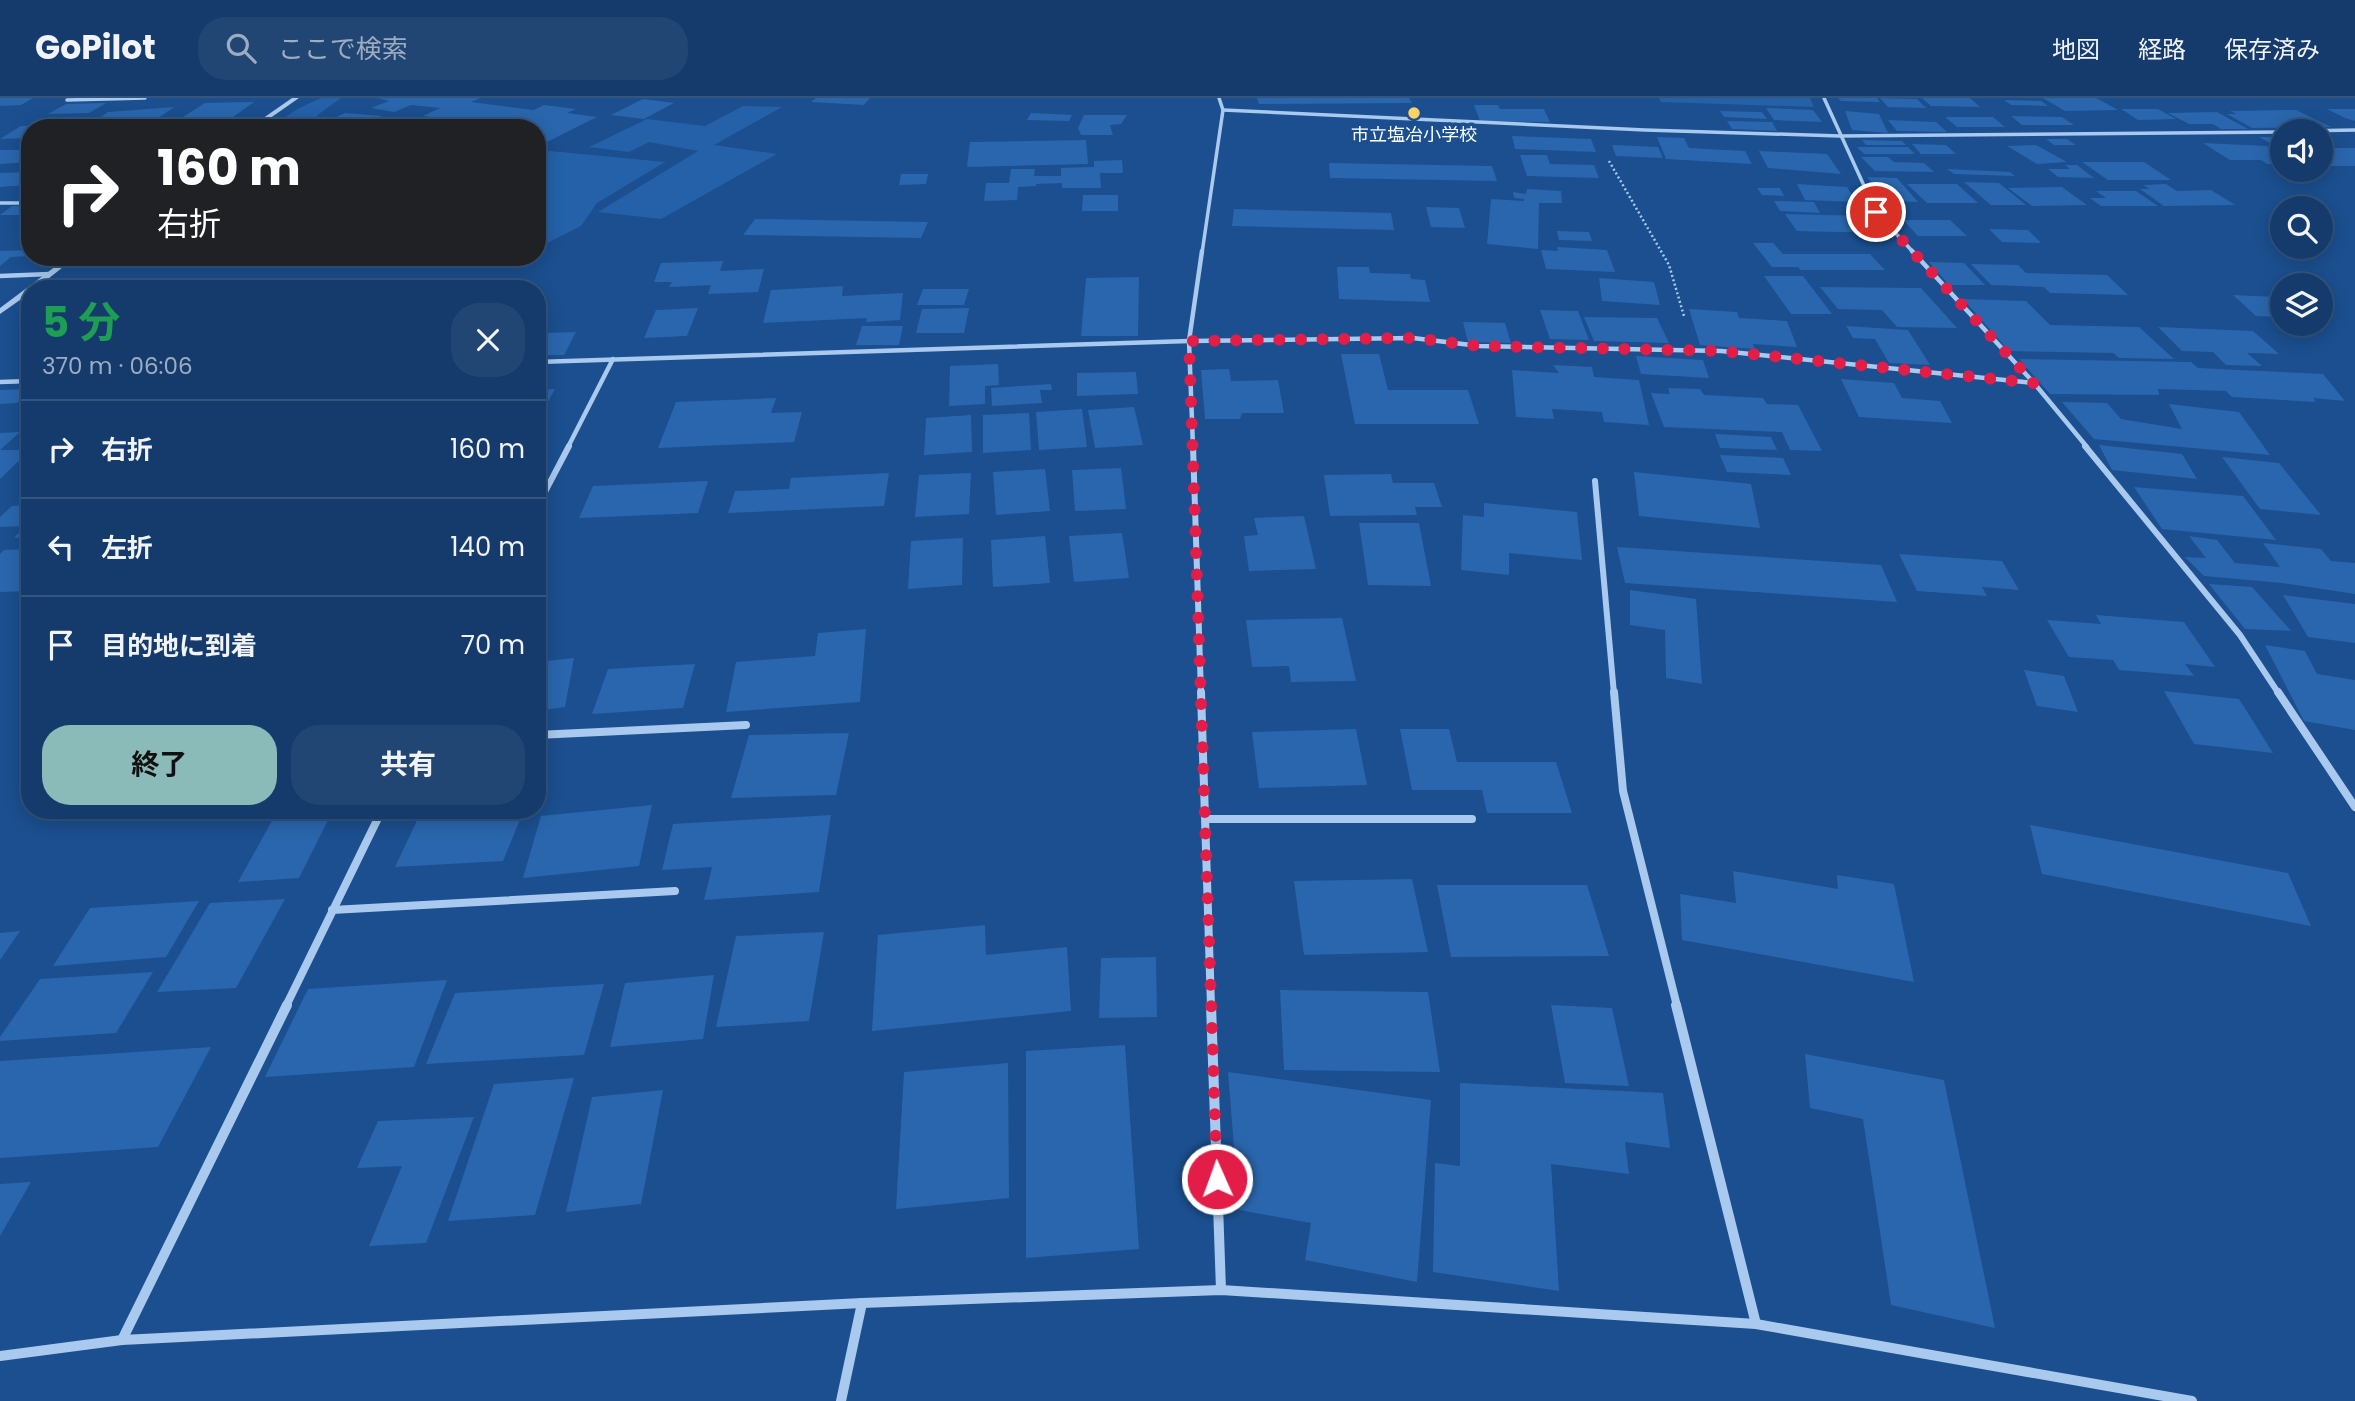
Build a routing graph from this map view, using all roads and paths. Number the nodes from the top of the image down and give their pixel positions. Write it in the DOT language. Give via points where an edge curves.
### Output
graph roads {
  1 [pos="145,98"];
  2 [pos="296,98"];
  3 [pos="1219,98"];
  4 [pos="1824,98"];
  5 [pos="67,100"];
  6 [pos="1223,110"];
  7 [pos="265,119"];
  8 [pos="1601,128"];
  9 [pos="2333,130"];
  10 [pos="2355,130"];
  11 [pos="2270,132"];
  12 [pos="1840,136"];
  13 [pos="21,203"];
  14 [pos="0,204"];
  15 [pos="61,266"];
  16 [pos="50,274"];
  17 [pos="0,276"];
  18 [pos="42,280"];
  19 [pos="21,296"];
  20 [pos="0,312"];
  21 [pos="1189,341"];
  22 [pos="1694,350"];
  23 [pos="613,359"];
  24 [pos="546,362"];
  25 [pos="21,381"];
  26 [pos="0,382"];
  27 [pos="2034,383"];
  28 [pos="1595,481"];
  29 [pos="546,490"];
  30 [pos="746,725"];
  31 [pos="546,735"];
  32 [pos="2355,807"];
  33 [pos="378,819"];
  34 [pos="1206,819"];
  35 [pos="1472,819"];
  36 [pos="675,891"];
  37 [pos="332,910"];
  38 [pos="1221,1290"];
  39 [pos="862,1303"];
  40 [pos="1756,1324"];
  41 [pos="122,1340"];
  42 [pos="0,1356"];
  43 [pos="841,1401"];
  44 [pos="2192,1401"];
  1 -- 5 [label="street"];
  2 -- 7 [label="street"];
  3 -- 6 [label="street"];
  4 -- 12 [label="street"];
  6 -- 8 [label="street"];
  6 -- 21 [label="street"];
  8 -- 12 [label="street"];
  8 -- 22 [label="path" via="1605,155 1670,265"];
  9 -- 10 [label="street"];
  11 -- 12 [label="street"];
  12 -- 27 [label="street" via="1876,212"];
  13 -- 14 [label="street"];
  15 -- 16 [label="street"];
  16 -- 17 [label="street"];
  16 -- 18 [label="street"];
  19 -- 20 [label="street"];
  21 -- 22 [label="street" via="1413,338 1479,346"];
  21 -- 23 [label="street"];
  21 -- 34 [label="street"];
  22 -- 27 [label="street"];
  23 -- 24 [label="street"];
  23 -- 29 [label="street"];
  25 -- 26 [label="street"];
  27 -- 32 [label="street" via="2240,635"];
  28 -- 40 [label="street" via="1623,791"];
  30 -- 31 [label="street"];
  33 -- 37 [label="street"];
  34 -- 35 [label="street"];
  34 -- 38 [label="street"];
  36 -- 37 [label="street"];
  37 -- 41 [label="street"];
  38 -- 39 [label="street"];
  38 -- 40 [label="street"];
  39 -- 41 [label="street"];
  39 -- 43 [label="street"];
  40 -- 44 [label="street"];
  41 -- 42 [label="street"];
}
